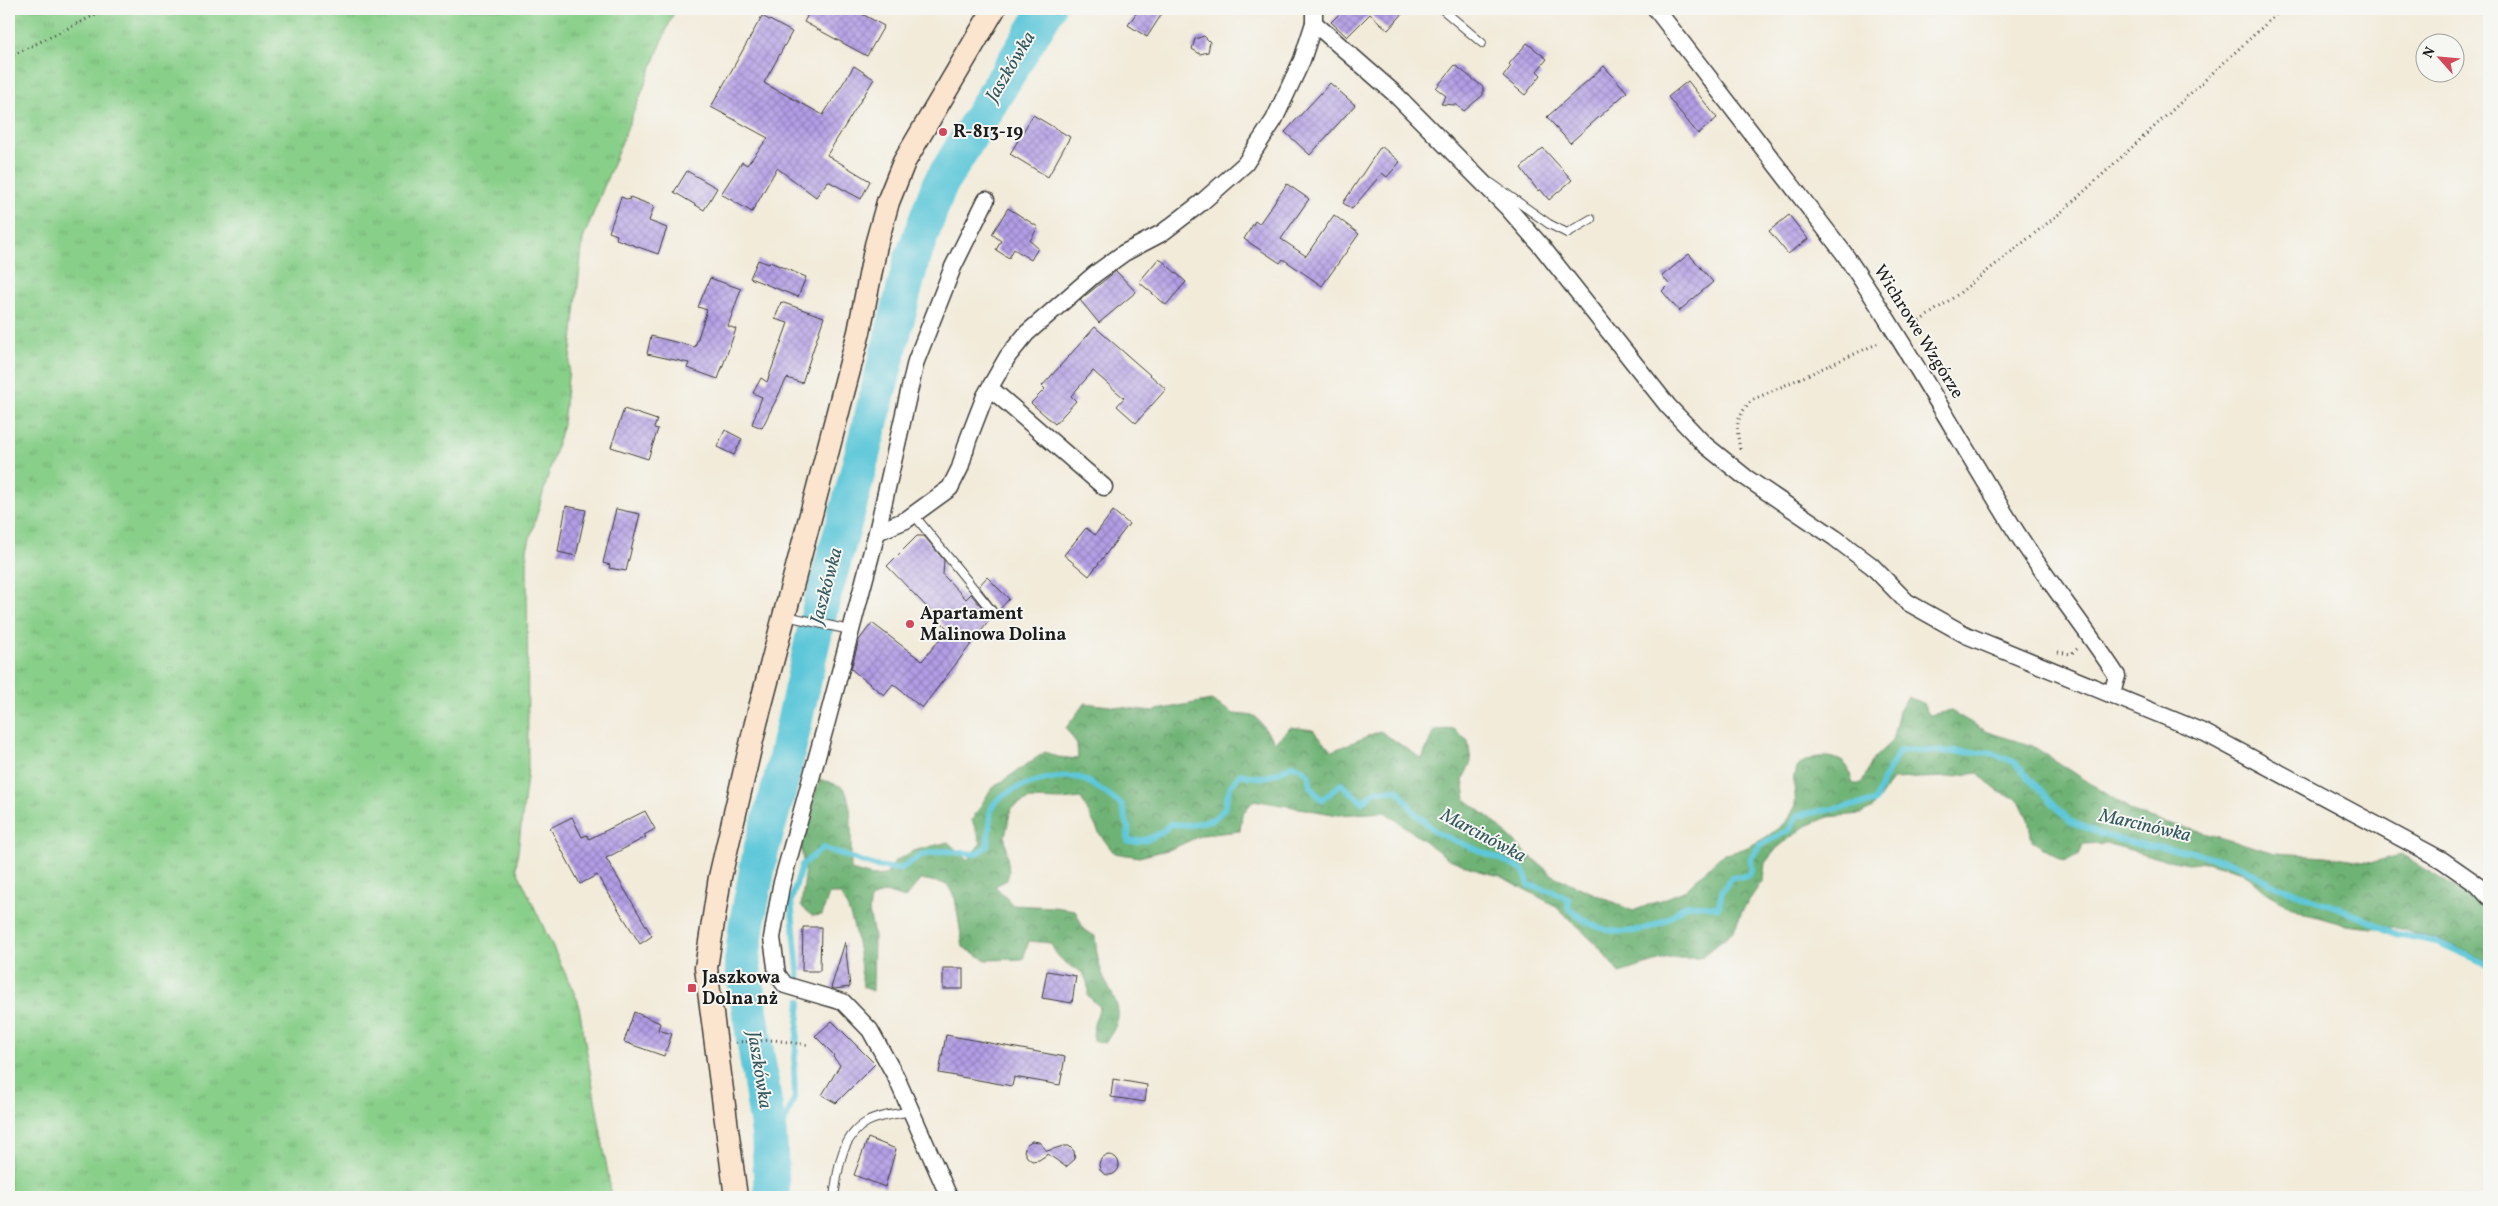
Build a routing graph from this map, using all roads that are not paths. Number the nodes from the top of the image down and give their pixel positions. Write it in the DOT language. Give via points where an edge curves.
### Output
graph roads {
  1 [pos="994,9"];
  2 [pos="1442,9"];
  3 [pos="1656,9"];
  4 [pos="1314,16"];
  5 [pos="1482,43"];
  6 [pos="1472,171"];
  7 [pos="986,200"];
  8 [pos="1591,219"];
  9 [pos="990,388"];
  10 [pos="1104,487"];
  11 [pos="914,515"];
  12 [pos="877,532"];
  13 [pos="992,611"];
  14 [pos="791,617"];
  15 [pos="850,630"];
  16 [pos="2112,694"];
  17 [pos="2489,897"];
  18 [pos="912,1111"];
  19 [pos="736,1197"];
  20 [pos="834,1197"];
  21 [pos="949,1197"];
  1 -- 14 [label="street" via="904,162 888,202"];
  2 -- 5 [label="lane"];
  3 -- 16 [label="street, Wichrowe Wzgórze" via="1843,252 1898,333 2014,528 2117,676"];
  4 -- 6 [label="street"];
  4 -- 9 [label="street" via="1302,60 1274,120 1245,164 1162,233 1124,253 1095,274 1033,328 1008,356"];
  6 -- 8 [label="lane" via="1567,233 1584,226"];
  6 -- 16 [label="street" via="1542,248 1668,406 1704,444 1872,566 1907,602 1966,635"];
  7 -- 12 [label="street" via="953,267 916,361"];
  9 -- 10 [label="street"];
  9 -- 11 [label="street" via="950,488"];
  11 -- 12 [label="street"];
  11 -- 13 [label="lane"];
  12 -- 15 [label="street"];
  14 -- 15 [label="lane"];
  14 -- 19 [label="street" via="756,723 719,886 706,968"];
  15 -- 18 [label="street" via="781,886 772,938 773,955 777,974 785,985 843,1002 870,1030"];
  16 -- 17 [label="street" via="2205,733 2442,860"];
  18 -- 20 [label="lane" via="866,1122 848,1141 840,1160"];
  18 -- 21 [label="street"];
}
